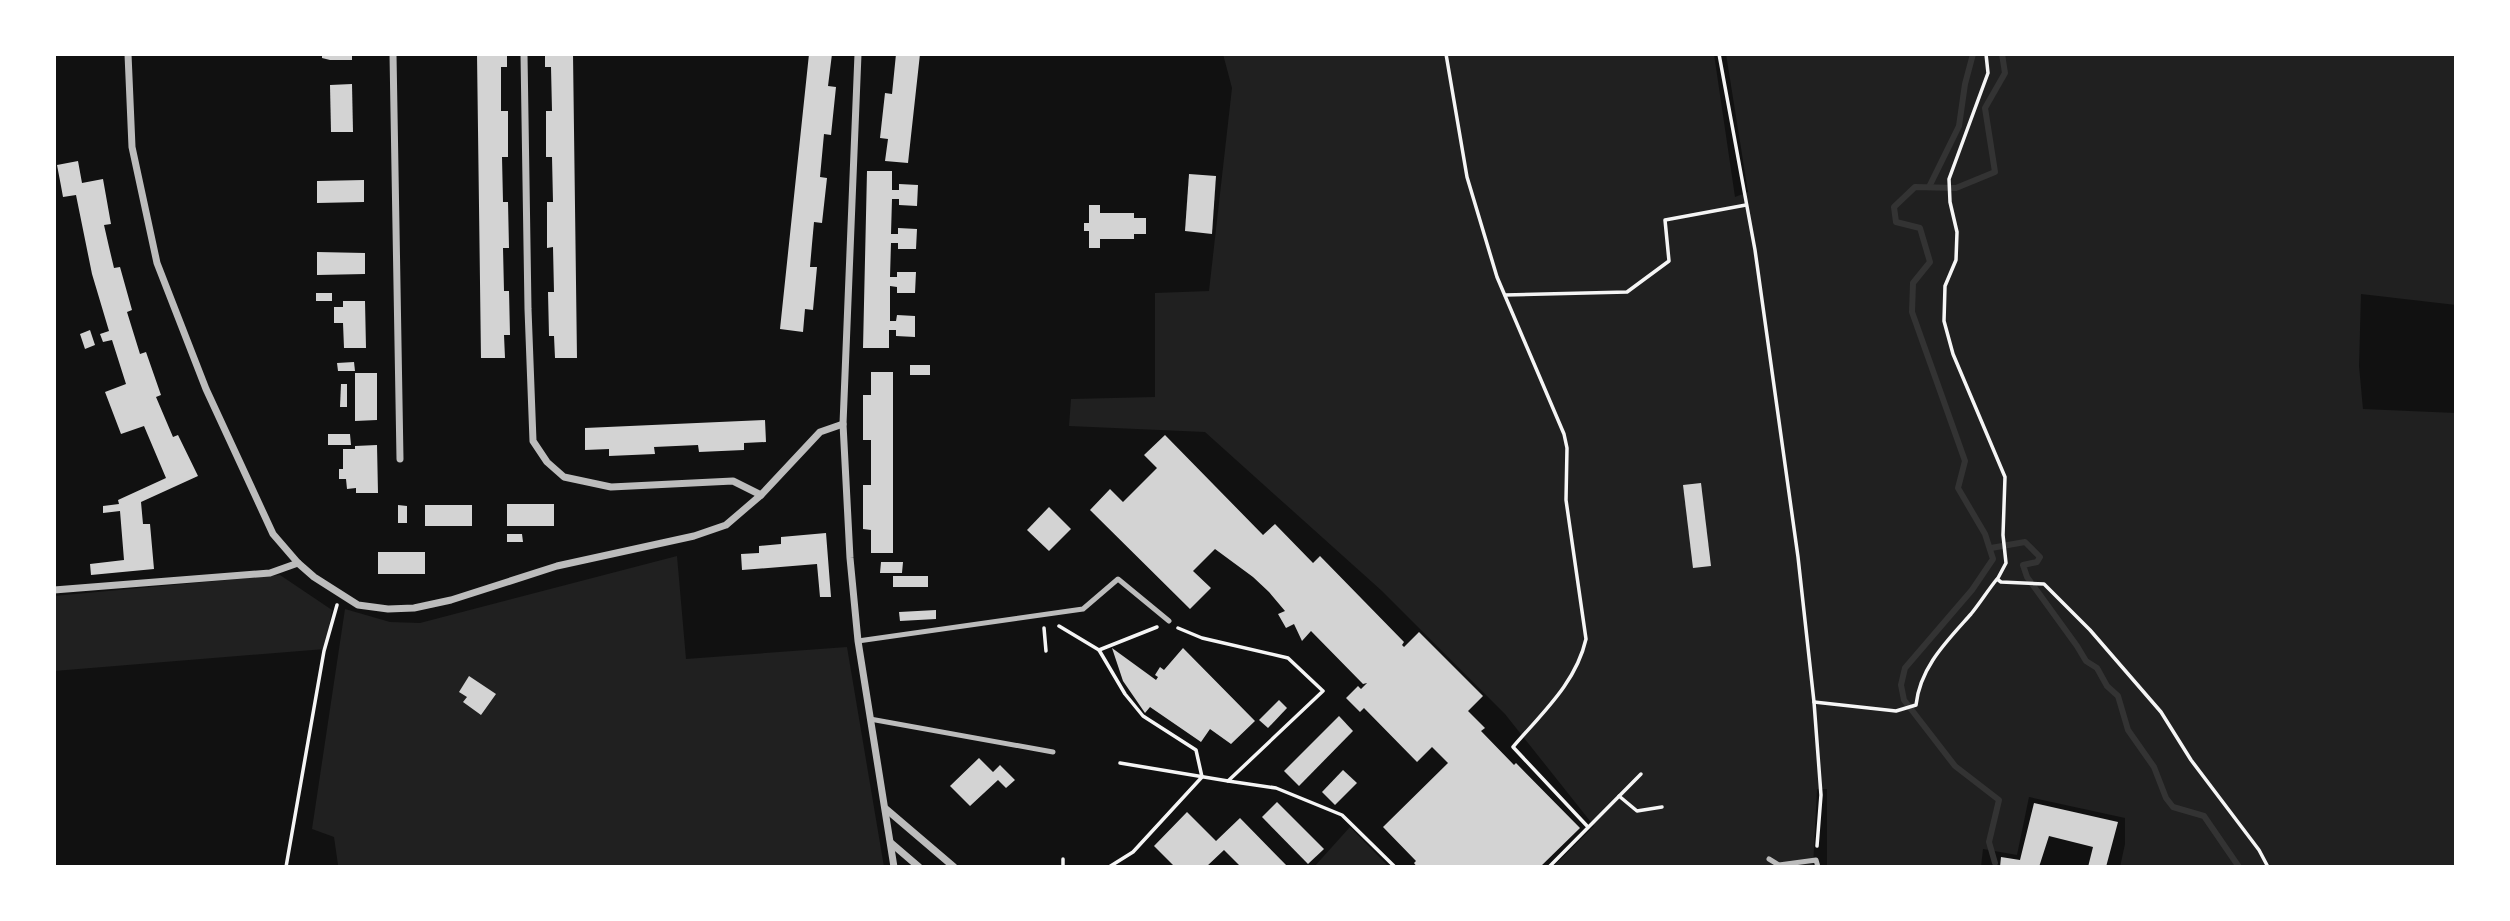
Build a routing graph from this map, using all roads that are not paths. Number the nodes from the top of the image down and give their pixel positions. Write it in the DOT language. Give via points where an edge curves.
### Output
graph roads {
  1 [pos="128,54"];
  2 [pos="393,54"];
  3 [pos="524,54"];
  4 [pos="858,54"];
  5 [pos="843,424"];
  6 [pos="400,459"];
  7 [pos="761,495"];
  8 [pos="298,563"];
  9 [pos="54,590"];
  10 [pos="1168,621"];
  11 [pos="858,641"];
  12 [pos="870,719"];
  13 [pos="1053,752"];
  14 [pos="886,808"];
  15 [pos="891,843"];
  16 [pos="1769,859"];
  17 [pos="1817,863"];
  18 [pos="894,867"];
  19 [pos="919,867"];
  20 [pos="954,867"];
  1 -- 8 [label="street" via="132,147 157,263 239,463 273,534"];
  2 -- 6 [label="street"];
  3 -- 7 [label="street" via="533,441 564,477 611,487 733,481"];
  4 -- 5 [label="street"];
  5 -- 7 [label="street" via="820,432"];
  5 -- 11 [label="street"];
  7 -- 8 [label="street" via="726,525 694,536 557,566 414,608 358,605"];
  8 -- 9 [label="street" via="270,572"];
  10 -- 11 [label="lane" via="1118,579 1083,609"];
  11 -- 12 [label="street"];
  12 -- 13 [label="lane"];
  12 -- 14 [label="street"];
  14 -- 15 [label="street"];
  14 -- 20 [label="street"];
  15 -- 18 [label="street"];
  15 -- 19 [label="street"];
  16 -- 17 [label="lane" via="1779,865"];
}
